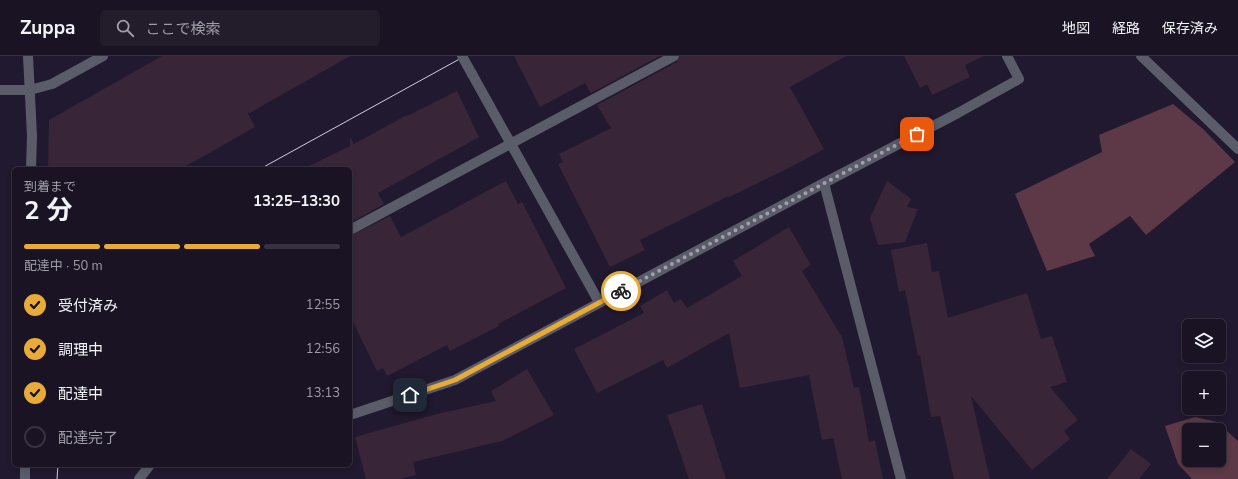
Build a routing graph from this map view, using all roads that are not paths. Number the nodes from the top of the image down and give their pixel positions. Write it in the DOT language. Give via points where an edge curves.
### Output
graph roads {
  1 [pos="28,56"];
  2 [pos="103,56"];
  3 [pos="462,56"];
  4 [pos="674,56"];
  5 [pos="1007,56"];
  6 [pos="1141,56"];
  7 [pos="0,90"];
  8 [pos="30,90"];
  9 [pos="510,144"];
  10 [pos="1238,149"];
  11 [pos="31,167"];
  12 [pos="824,183"];
  13 [pos="352,229"];
  14 [pos="599,302"];
  15 [pos="352,414"];
  16 [pos="25,467"];
  17 [pos="148,467"];
  18 [pos="25,479"];
  19 [pos="139,479"];
  20 [pos="901,479"];
  1 -- 8 [label="street"];
  2 -- 8 [label="street" via="52,84"];
  3 -- 9 [label="street, bridge"];
  4 -- 9 [label="street"];
  5 -- 12 [label="street" via="1019,79 958,114"];
  6 -- 10 [label="street"];
  7 -- 8 [label="street"];
  8 -- 11 [label="street"];
  9 -- 13 [label="street"];
  9 -- 14 [label="street"];
  12 -- 14 [label="street"];
  12 -- 20 [label="street"];
  14 -- 15 [label="street" via="455,380"];
  16 -- 18 [label="street"];
  17 -- 19 [label="street"];
}
